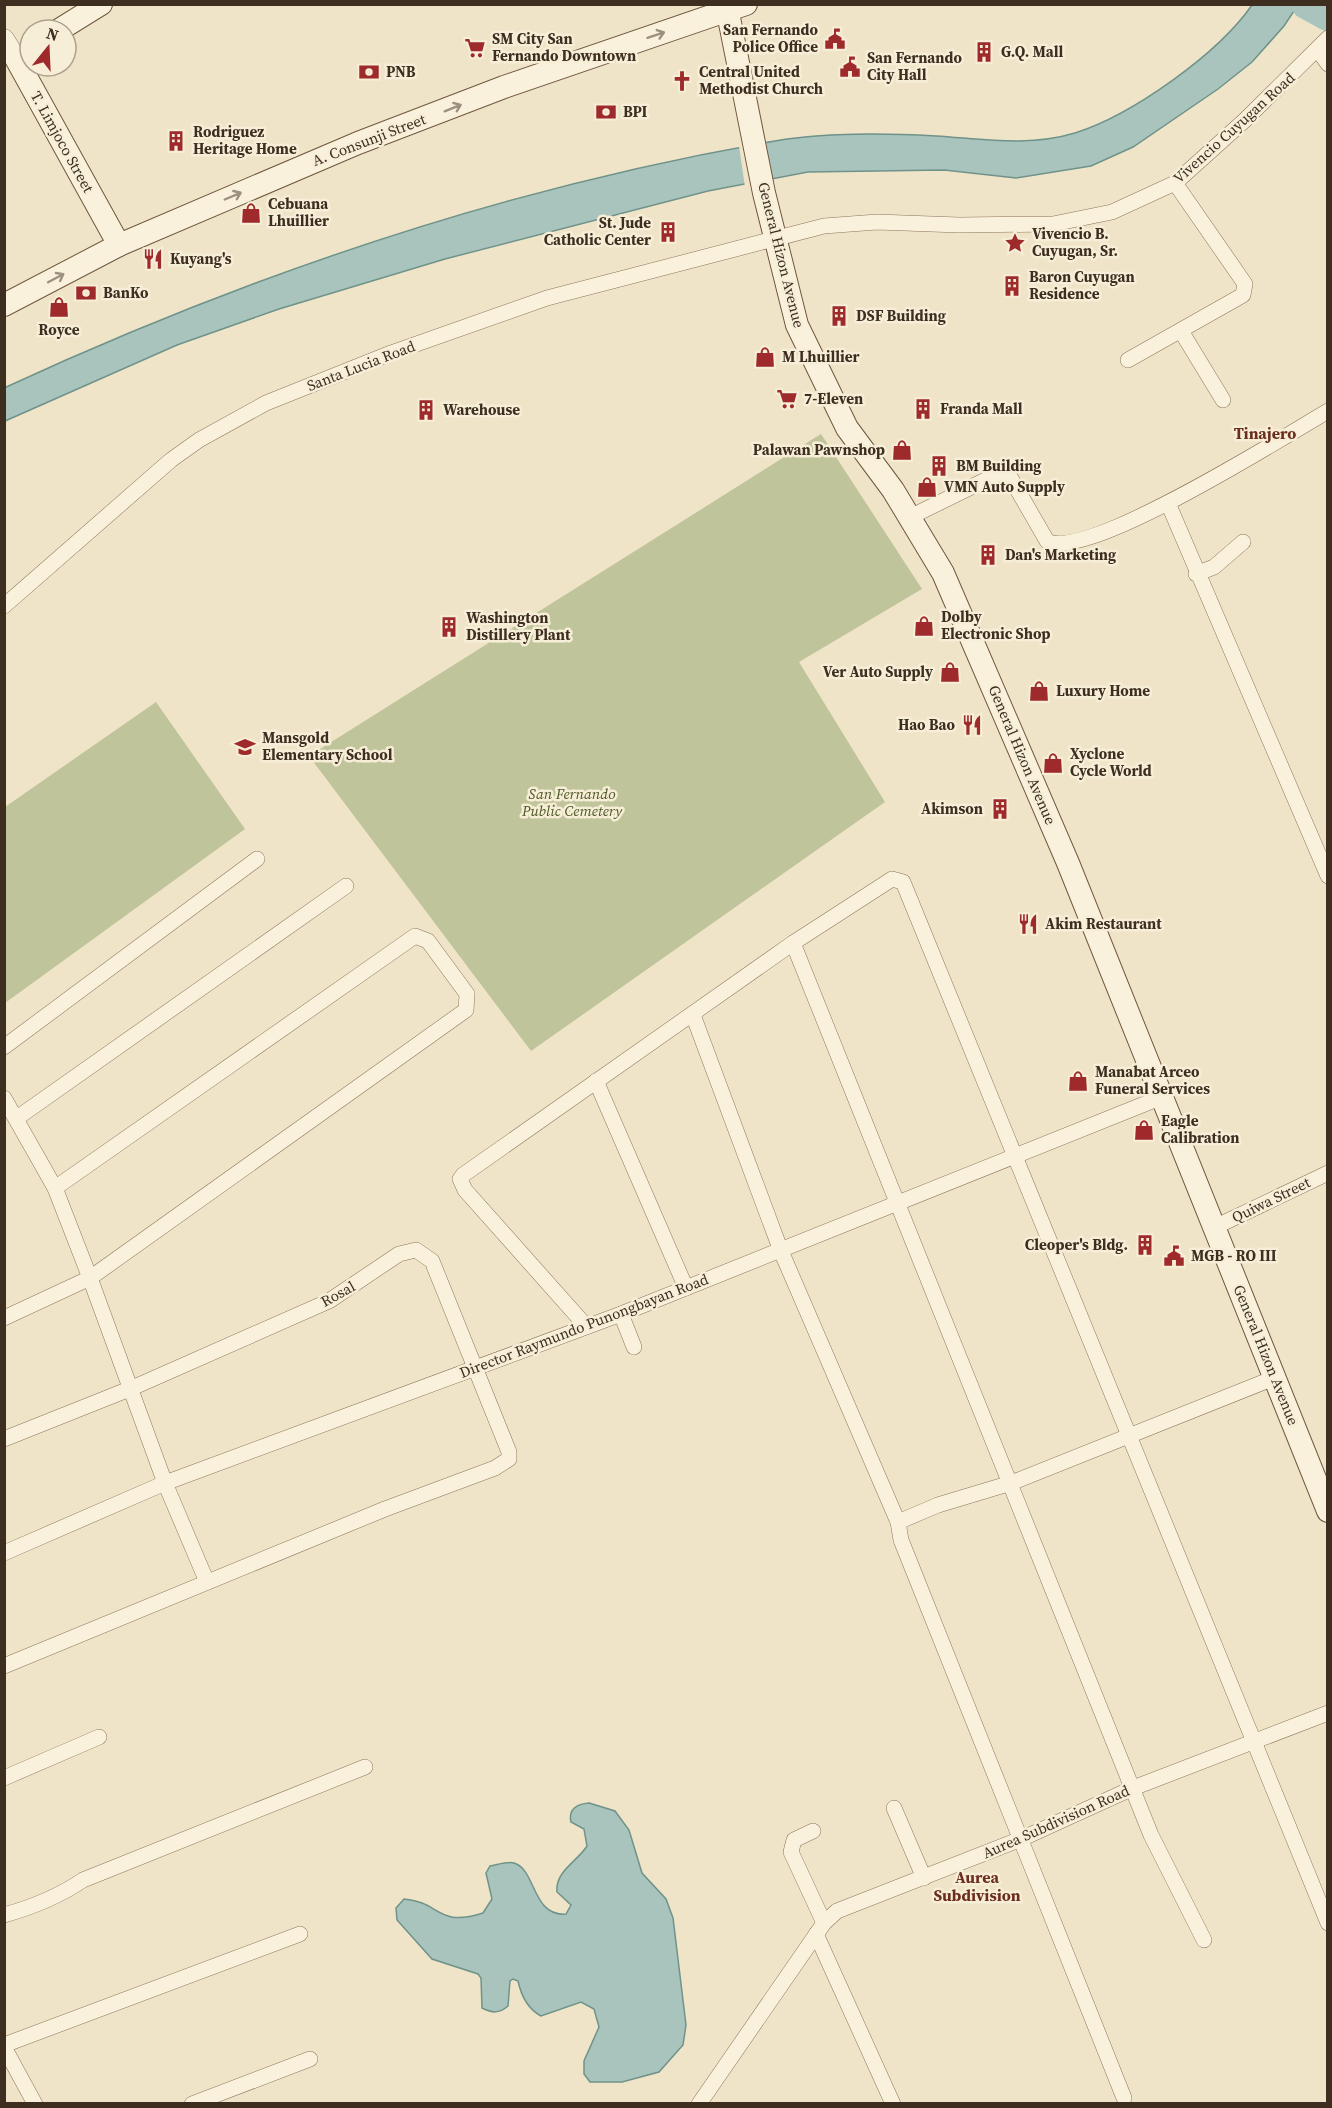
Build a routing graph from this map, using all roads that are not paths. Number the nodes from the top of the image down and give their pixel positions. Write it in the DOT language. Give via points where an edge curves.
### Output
graph roads {
  1 [pos="101,4"];
  2 [pos="733,7"];
  3 [pos="78,18"];
  4 [pos="1322,45"];
  5 [pos="13,51"];
  6 [pos="1328,64"];
  7 [pos="1175,183"];
  8 [pos="775,238"];
  9 [pos="119,245"];
  10 [pos="4,305"];
  11 [pos="1181,331"];
  12 [pos="1128,360"];
  13 [pos="1223,400"];
  14 [pos="1328,411"];
  15 [pos="1168,503"];
  16 [pos="910,517"];
  17 [pos="1243,542"];
  18 [pos="1196,574"];
  19 [pos="4,606"];
  20 [pos="257,859"];
  21 [pos="1328,876"];
  22 [pos="346,885"];
  23 [pos="793,943"];
  24 [pos="693,1015"];
  25 [pos="4,1047"];
  26 [pos="596,1081"];
  27 [pos="1162,1097"];
  28 [pos="4,1098"];
  29 [pos="18,1118"];
  30 [pos="1015,1157"];
  31 [pos="1328,1173"];
  32 [pos="55,1188"];
  33 [pos="899,1204"];
  34 [pos="1215,1227"];
  35 [pos="781,1251"];
  36 [pos="90,1278"];
  37 [pos="686,1288"];
  38 [pos="621,1314"];
  39 [pos="4,1318"];
  40 [pos="586,1326"];
  41 [pos="634,1347"];
  42 [pos="477,1367"];
  43 [pos="1274,1378"];
  44 [pos="132,1388"];
  45 [pos="1126,1435"];
  46 [pos="4,1438"];
  47 [pos="1011,1483"];
  48 [pos="165,1484"];
  49 [pos="1328,1510"];
  50 [pos="898,1522"];
  51 [pos="4,1553"];
  52 [pos="207,1582"];
  53 [pos="4,1666"];
  54 [pos="1328,1713"];
  55 [pos="99,1737"];
  56 [pos="1254,1742"];
  57 [pos="366,1767"];
  58 [pos="4,1779"];
  59 [pos="1133,1788"];
  60 [pos="894,1808"];
  61 [pos="813,1831"];
  62 [pos="1022,1839"];
  63 [pos="924,1878"];
  64 [pos="4,1915"];
  65 [pos="1328,1923"];
  66 [pos="820,1929"];
  67 [pos="300,1934"];
  68 [pos="1204,1940"];
  69 [pos="4,2046"];
  70 [pos="310,2059"];
  71 [pos="1124,2098"];
  72 [pos="35,2103"];
  73 [pos="192,2103"];
  74 [pos="699,2103"];
  75 [pos="893,2103"];
  1 -- 3 [label="main road"];
  2 -- 8 [label="main road, General Hizon Avenue" via="754,144"];
  9 -- 2 [label="main road, A. Consunji Street, one-way" via="358,143"];
  4 -- 6 [label="street"];
  4 -- 7 [label="street, Vivencio Cuyugan Road"];
  5 -- 9 [label="main road, T. Limjoco Street"];
  7 -- 8 [label="street, Vivencio Cuyugan Road" via="1112,212 1053,224 878,222 824,226"];
  7 -- 11 [label="street" via="1246,290"];
  8 -- 16 [label="main road, General Hizon Avenue" via="797,325 847,428"];
  8 -- 19 [label="street, Santa Lucia Road" via="547,298 391,353 242,414 171,460"];
  10 -- 9 [label="main road, A. Consunji Street, one-way"];
  11 -- 12 [label="street"];
  11 -- 13 [label="street"];
  14 -- 15 [label="street"];
  15 -- 16 [label="street" via="1097,535 1056,544 1042,535 1006,470"];
  15 -- 18 [label="street"];
  16 -- 27 [label="main road, General Hizon Avenue" via="948,584 1068,863"];
  17 -- 18 [label="street" via="1214,567"];
  18 -- 21 [label="street"];
  20 -- 25 [label="street"];
  22 -- 29 [label="street"];
  23 -- 24 [label="street"];
  23 -- 30 [label="street" via="892,879 903,882"];
  23 -- 33 [label="street"];
  24 -- 26 [label="street"];
  24 -- 35 [label="street"];
  26 -- 37 [label="street"];
  26 -- 40 [label="street" via="460,1179 465,1190"];
  27 -- 30 [label="street, Director Raymundo Punongbayan Road"];
  27 -- 34 [label="main road, General Hizon Avenue"];
  28 -- 29 [label="street"];
  29 -- 32 [label="street"];
  30 -- 33 [label="street, Director Raymundo Punongbayan Road"];
  30 -- 45 [label="street"];
  31 -- 34 [label="street, Quiwa Street"];
  32 -- 36 [label="street"];
  32 -- 36 [label="street" via="415,936 428,941 467,994 466,1010"];
  33 -- 35 [label="street, Director Raymundo Punongbayan Road"];
  33 -- 47 [label="street"];
  34 -- 43 [label="main road, General Hizon Avenue"];
  35 -- 37 [label="street, Director Raymundo Punongbayan Road"];
  35 -- 50 [label="street"];
  36 -- 39 [label="street"];
  36 -- 44 [label="street"];
  37 -- 38 [label="street, Director Raymundo Punongbayan Road"];
  38 -- 40 [label="street, Director Raymundo Punongbayan Road"];
  38 -- 41 [label="street"];
  40 -- 42 [label="street, Director Raymundo Punongbayan Road"];
  42 -- 44 [label="street, Rosal" via="432,1261 416,1250 399,1254 329,1301"];
  42 -- 48 [label="street, Director Raymundo Punongbayan Road"];
  42 -- 52 [label="street, Rosal" via="507,1443 509,1459 503,1464"];
  43 -- 45 [label="street"];
  43 -- 49 [label="main road, General Hizon Avenue"];
  44 -- 46 [label="street, Rosal"];
  44 -- 48 [label="street"];
  45 -- 47 [label="street"];
  45 -- 56 [label="street"];
  47 -- 50 [label="street" via="938,1505"];
  47 -- 59 [label="street"];
  48 -- 51 [label="street, Director Raymundo Punongbayan Road"];
  48 -- 52 [label="street"];
  50 -- 62 [label="street" via="901,1540"];
  52 -- 53 [label="street"];
  54 -- 56 [label="street, Aurea Subdivision Road"];
  55 -- 58 [label="street"];
  56 -- 59 [label="street, Aurea Subdivision Road"];
  56 -- 65 [label="street"];
  57 -- 64 [label="street" via="83,1880 30,1908"];
  59 -- 62 [label="street, Aurea Subdivision Road"];
  59 -- 68 [label="street" via="1156,1848"];
  60 -- 63 [label="street"];
  61 -- 66 [label="street" via="794,1840 791,1852"];
  62 -- 63 [label="street, Aurea Subdivision Road"];
  62 -- 71 [label="street"];
  63 -- 66 [label="street, Aurea Subdivision Road" via="837,1911"];
  66 -- 74 [label="street, Aurea Subdivision Road"];
  66 -- 75 [label="street"];
  67 -- 69 [label="street"];
  69 -- 72 [label="street"];
  70 -- 73 [label="street"];
}
